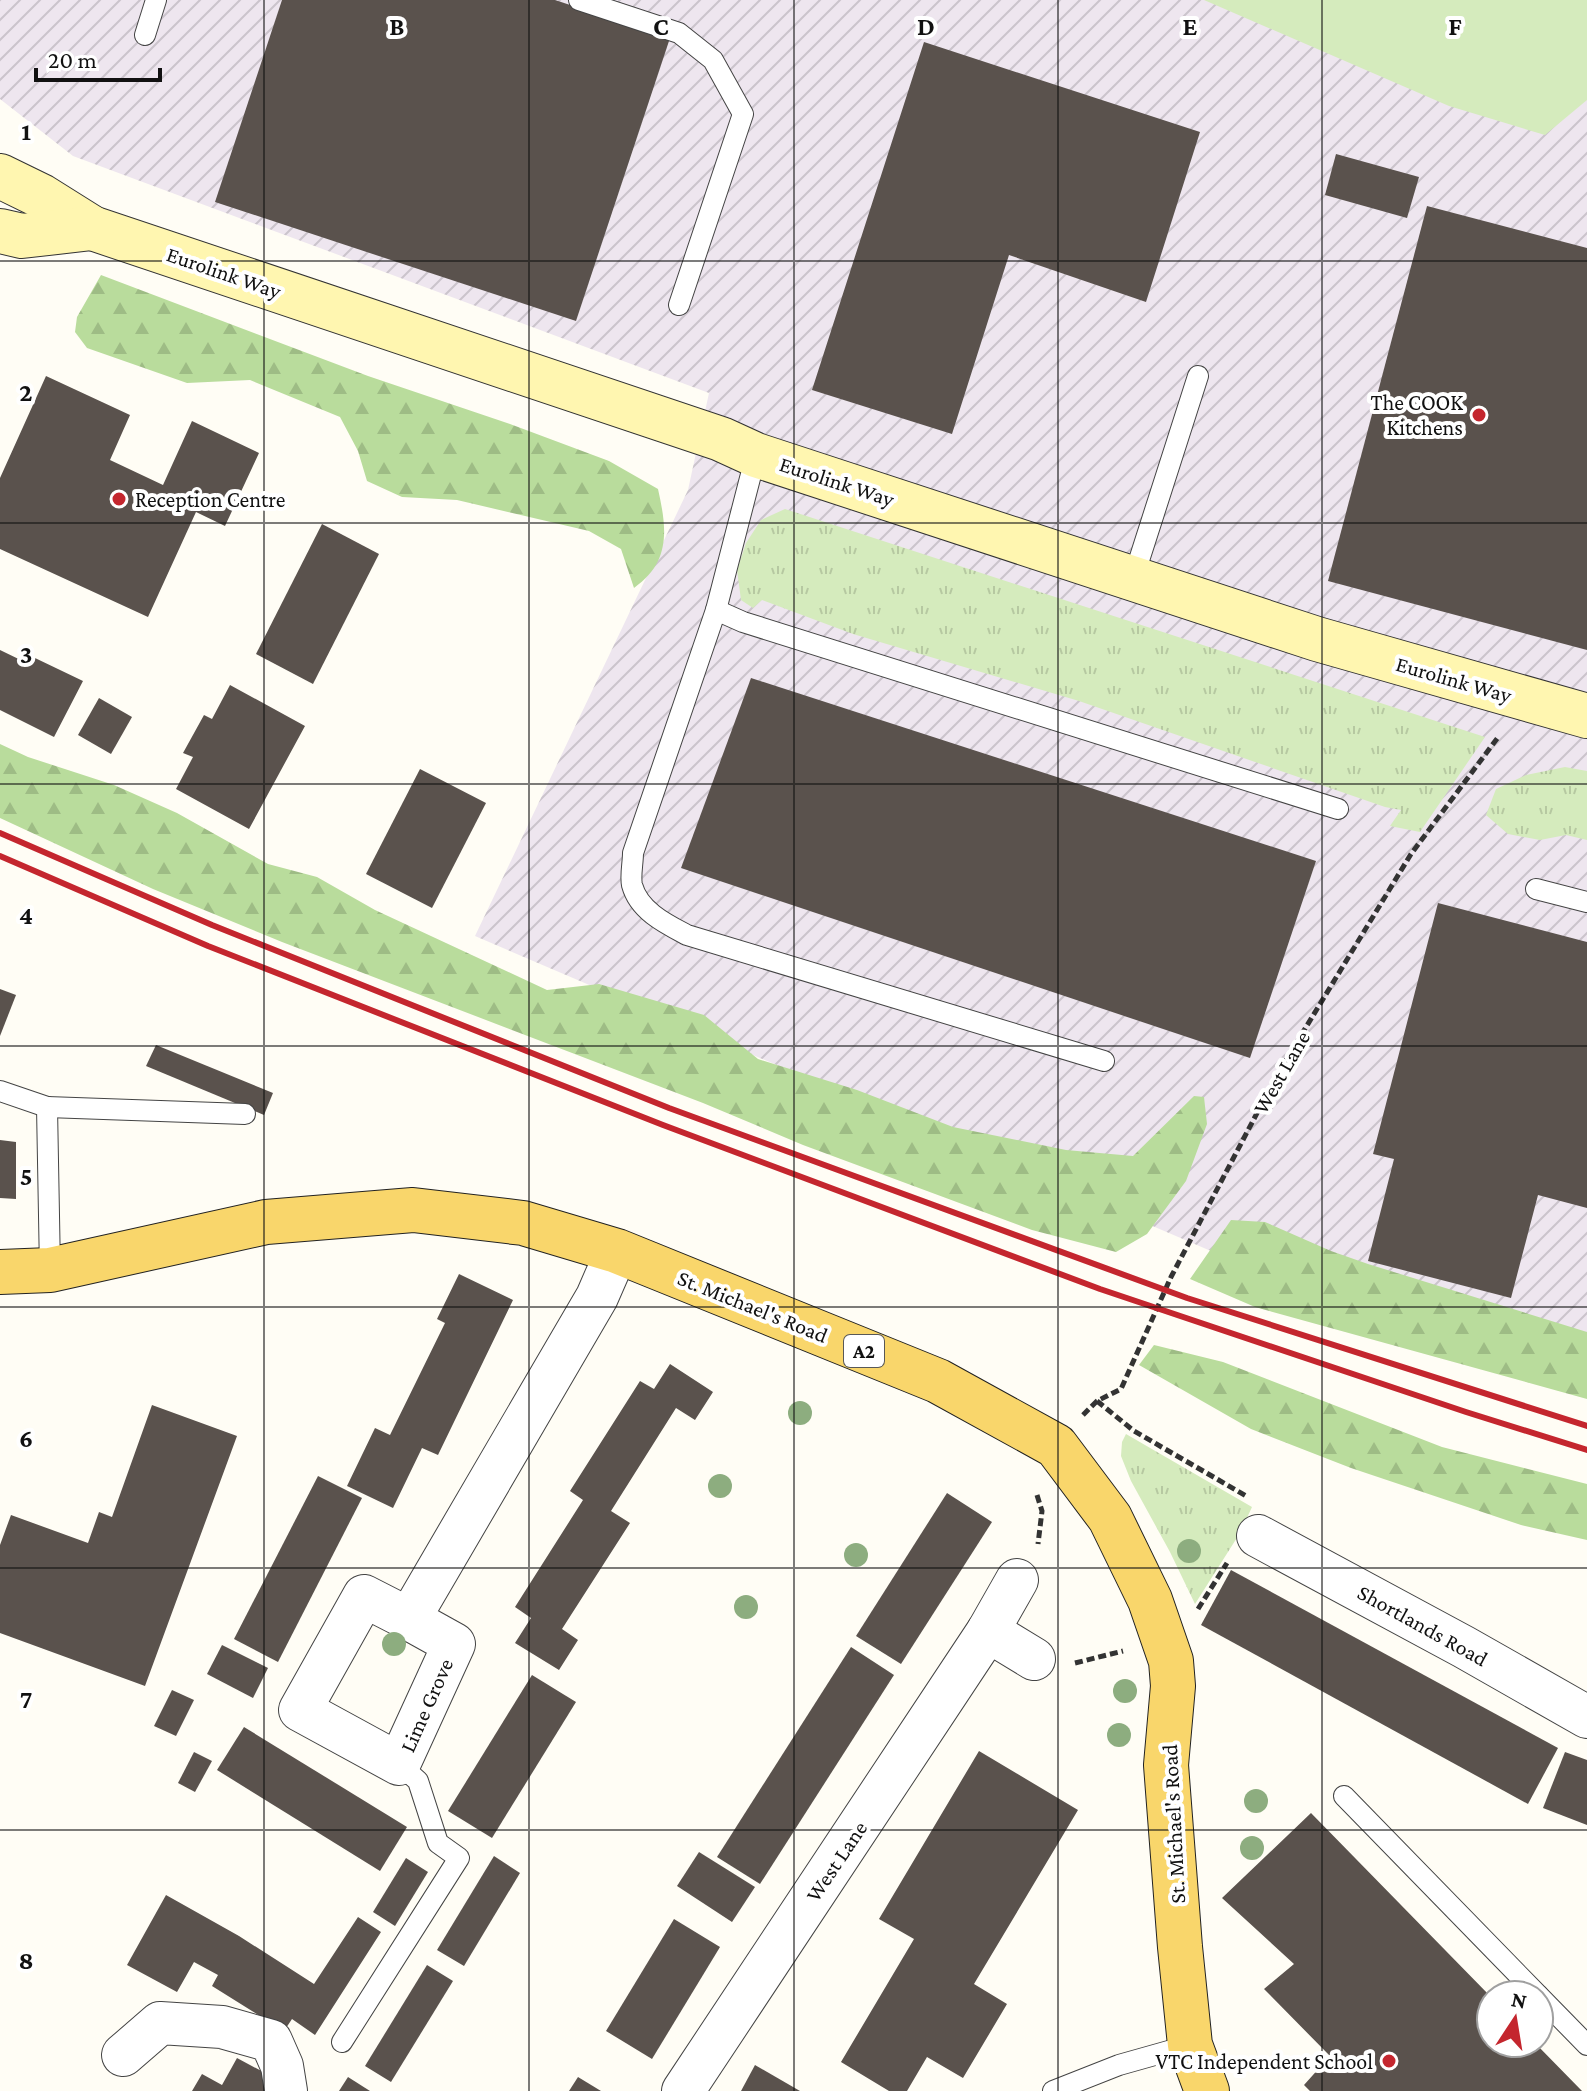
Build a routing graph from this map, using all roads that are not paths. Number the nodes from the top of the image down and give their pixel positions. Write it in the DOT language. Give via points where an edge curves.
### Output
graph roads {
  1 [pos="156,0"];
  2 [pos="579,0"];
  3 [pos="145,35"];
  4 [pos="0,176"];
  5 [pos="92,228"];
  6 [pos="0,231"];
  7 [pos="679,305"];
  8 [pos="1198,376"];
  9 [pos="756,455"];
  10 [pos="1133,579"];
  11 [pos="716,610"];
  12 [pos="1587,716"];
  13 [pos="1338,809"];
  14 [pos="1536,889"];
  15 [pos="1587,902"];
  16 [pos="1104,1061"];
  17 [pos="0,1091"];
  18 [pos="47,1107"];
  19 [pos="245,1114"];
  20 [pos="617,1251"];
  21 [pos="50,1270"];
  22 [pos="0,1272"];
  23 [pos="1258,1536"];
  24 [pos="1017,1580"];
  25 [pos="409,1619"];
  26 [pos="988,1631"];
  27 [pos="1034,1659"];
  28 [pos="1587,1717"];
  29 [pos="399,1764"];
  30 [pos="1344,1796"];
  31 [pos="1523,1979"];
  32 [pos="1555,2012"];
  33 [pos="342,2042"];
  34 [pos="1190,2045"];
  35 [pos="1587,2045"];
  36 [pos="123,2055"];
  37 [pos="286,2091"];
  38 [pos="683,2091"];
  39 [pos="1053,2091"];
  40 [pos="1207,2091"];
  1 -- 3 [label="lane"];
  2 -- 7 [label="lane" via="679,33 713,60 743,114"];
  4 -- 5 [label="main road, Eurolink Way"];
  5 -- 6 [label="main road, Eurolink Way" via="22,236"];
  5 -- 9 [label="main road, Eurolink Way"];
  8 -- 10 [label="lane"];
  9 -- 10 [label="main road, Eurolink Way"];
  9 -- 11 [label="lane"];
  10 -- 12 [label="main road, Eurolink Way" via="1317,639"];
  11 -- 13 [label="lane"];
  11 -- 16 [label="lane" via="633,853 632,884 641,904 687,935"];
  14 -- 15 [label="lane"];
  17 -- 18 [label="lane"];
  18 -- 19 [label="lane"];
  18 -- 21 [label="lane"];
  20 -- 21 [label="main road, St. Michael's Road / A2" via="523,1223 413,1210 266,1222"];
  20 -- 25 [label="street" via="597,1297"];
  20 -- 34 [label="main road, St. Michael's Road / A2" via="938,1381 1056,1446 1110,1518 1150,1600 1171,1661 1166,1765"];
  21 -- 22 [label="main road, St. Michael's Road / A2"];
  23 -- 28 [label="street, Shortlands Road"];
  24 -- 26 [label="street, West Lane"];
  25 -- 29 [label="street, Lime Grove" via="454,1644"];
  25 -- 29 [label="street, Lime Grove" via="364,1596 300,1710"];
  26 -- 27 [label="street"];
  26 -- 38 [label="street, West Lane"];
  29 -- 33 [label="lane" via="418,1781 438,1843 459,1858"];
  30 -- 31 [label="lane"];
  32 -- 35 [label="lane"];
  34 -- 39 [label="lane"];
  34 -- 40 [label="main road, St. Michael's Road / A2"];
  36 -- 37 [label="street" via="160,2023 222,2027 271,2041"];
}
